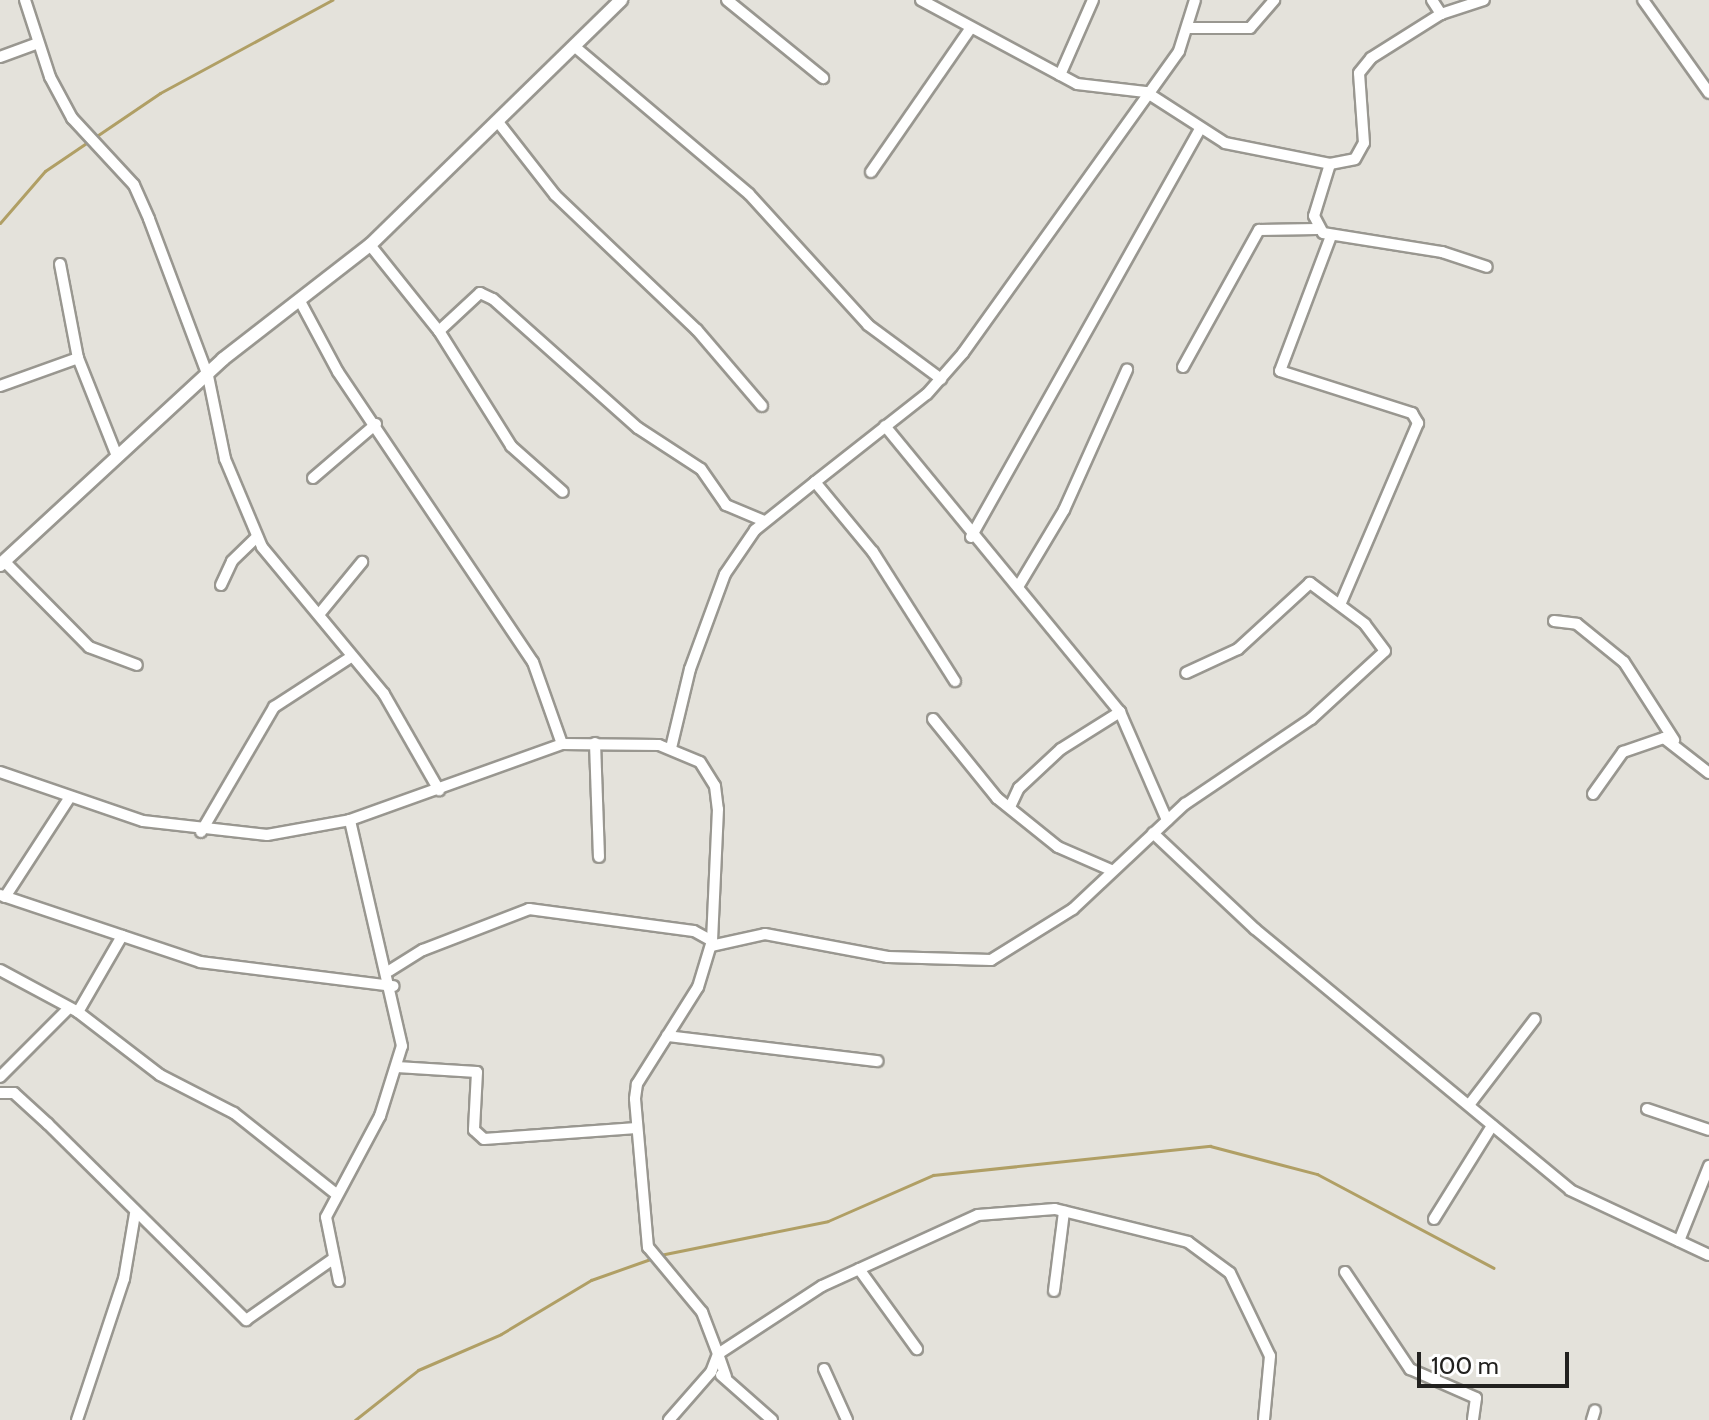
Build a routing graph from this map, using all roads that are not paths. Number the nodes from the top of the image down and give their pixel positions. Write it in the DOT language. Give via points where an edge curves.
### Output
graph roads {
  1 [pos="25,0"];
  2 [pos="621,0"];
  3 [pos="727,0"];
  4 [pos="921,0"];
  5 [pos="1093,0"];
  6 [pos="1195,0"];
  7 [pos="1274,0"];
  8 [pos="1432,0"];
  9 [pos="1484,0"];
  10 [pos="1643,0"];
  11 [pos="1441,14"];
  12 [pos="1190,28"];
  13 [pos="970,29"];
  14 [pos="38,43"];
  15 [pos="574,46"];
  16 [pos="0,57"];
  17 [pos="1060,75"];
  18 [pos="823,78"];
  19 [pos="1146,92"];
  20 [pos="1709,93"];
  21 [pos="498,122"];
  22 [pos="1200,129"];
  23 [pos="1330,164"];
  24 [pos="871,172"];
  25 [pos="1317,229"];
  26 [pos="1331,236"];
  27 [pos="370,245"];
  28 [pos="60,264"];
  29 [pos="1487,267"];
  30 [pos="301,303"];
  31 [pos="439,331"];
  32 [pos="78,358"];
  33 [pos="1183,367"];
  34 [pos="1127,370"];
  35 [pos="208,376"];
  36 [pos="941,379"];
  37 [pos="0,386"];
  38 [pos="762,406"];
  39 [pos="376,424"];
  40 [pos="885,426"];
  41 [pos="117,456"];
  42 [pos="313,478"];
  43 [pos="815,482"];
  44 [pos="563,492"];
  45 [pos="764,521"];
  46 [pos="257,537"];
  47 [pos="971,537"];
  48 [pos="362,562"];
  49 [pos="2,564"];
  50 [pos="221,585"];
  51 [pos="1018,587"];
  52 [pos="1341,603"];
  53 [pos="321,612"];
  54 [pos="1554,621"];
  55 [pos="351,657"];
  56 [pos="137,665"];
  57 [pos="1186,673"];
  58 [pos="955,681"];
  59 [pos="1120,712"];
  60 [pos="933,719"];
  61 [pos="1674,740"];
  62 [pos="595,743"];
  63 [pos="562,744"];
  64 [pos="671,748"];
  65 [pos="0,772"];
  66 [pos="1709,773"];
  67 [pos="439,790"];
  68 [pos="1593,794"];
  69 [pos="70,797"];
  70 [pos="1010,807"];
  71 [pos="350,820"];
  72 [pos="1167,820"];
  73 [pos="201,832"];
  74 [pos="1153,833"];
  75 [pos="599,857"];
  76 [pos="1111,870"];
  77 [pos="2,896"];
  78 [pos="122,936"];
  79 [pos="711,944"];
  80 [pos="0,970"];
  81 [pos="389,971"];
  82 [pos="394,986"];
  83 [pos="73,1011"];
  84 [pos="1535,1019"];
  85 [pos="667,1036"];
  86 [pos="878,1061"];
  87 [pos="397,1067"];
  88 [pos="0,1077"];
  89 [pos="0,1093"];
  90 [pos="1469,1105"];
  91 [pos="1647,1109"];
  92 [pos="1492,1126"];
  93 [pos="637,1128"];
  94 [pos="1709,1130"];
  95 [pos="1709,1166"];
  96 [pos="335,1193"];
  97 [pos="1064,1212"];
  98 [pos="135,1214"];
  99 [pos="1434,1219"];
  100 [pos="1679,1241"];
  101 [pos="1709,1255"];
  102 [pos="333,1259"];
  103 [pos="859,1269"];
  104 [pos="1345,1272"];
  105 [pos="339,1281"];
  106 [pos="1054,1291"];
  107 [pos="917,1349"];
  108 [pos="718,1354"];
  109 [pos="824,1369"];
  110 [pos="711,1372"];
  111 [pos="726,1377"];
  112 [pos="77,1420"];
  113 [pos="669,1420"];
  114 [pos="772,1420"];
  115 [pos="847,1420"];
  116 [pos="1264,1420"];
  117 [pos="1473,1420"];
  1 -- 14 [label="street"];
  2 -- 15 [label="street"];
  3 -- 18 [label="street"];
  4 -- 13 [label="street"];
  5 -- 17 [label="street"];
  6 -- 12 [label="street"];
  7 -- 12 [label="street" via="1250,28"];
  8 -- 11 [label="street"];
  9 -- 11 [label="street"];
  10 -- 20 [label="street"];
  11 -- 23 [label="street" via="1365,65 1364,143 1355,159"];
  12 -- 19 [label="street"];
  13 -- 17 [label="street"];
  13 -- 24 [label="street"];
  14 -- 16 [label="street"];
  14 -- 35 [label="street" via="72,118 134,185"];
  15 -- 21 [label="street"];
  15 -- 36 [label="street" via="749,194 868,325"];
  17 -- 19 [label="street"];
  19 -- 22 [label="street"];
  19 -- 36 [label="street"];
  21 -- 27 [label="street"];
  21 -- 38 [label="street" via="555,195 689,322"];
  22 -- 23 [label="street" via="1239,149"];
  22 -- 47 [label="street"];
  23 -- 25 [label="street"];
  25 -- 26 [label="street"];
  25 -- 33 [label="street" via="1259,230"];
  26 -- 29 [label="street" via="1442,252"];
  26 -- 52 [label="street" via="1280,371 1412,413 1418,423"];
  27 -- 30 [label="street"];
  27 -- 31 [label="street"];
  28 -- 32 [label="street"];
  30 -- 35 [label="street"];
  30 -- 39 [label="street"];
  31 -- 44 [label="street" via="511,446"];
  31 -- 45 [label="street" via="480,293 493,299 638,428 701,469 726,505"];
  32 -- 37 [label="street"];
  32 -- 41 [label="street"];
  34 -- 51 [label="street" via="1064,510"];
  35 -- 41 [label="street"];
  35 -- 46 [label="street" via="225,459"];
  36 -- 40 [label="street"];
  39 -- 42 [label="street"];
  39 -- 63 [label="street" via="533,662"];
  40 -- 43 [label="street"];
  40 -- 47 [label="street"];
  41 -- 49 [label="street"];
  43 -- 45 [label="street"];
  43 -- 58 [label="street" via="873,552"];
  45 -- 64 [label="street" via="725,574 690,669"];
  46 -- 50 [label="street" via="232,561"];
  46 -- 53 [label="street"];
  47 -- 51 [label="street"];
  48 -- 53 [label="street"];
  49 -- 56 [label="street" via="89,647"];
  51 -- 59 [label="street"];
  52 -- 57 [label="street" via="1310,583 1238,649"];
  52 -- 72 [label="street" via="1385,651 1381,662"];
  53 -- 55 [label="street"];
  54 -- 61 [label="street" via="1577,624 1624,662"];
  55 -- 67 [label="street" via="388,699"];
  55 -- 73 [label="street" via="274,707"];
  59 -- 70 [label="street" via="1061,749 1019,788"];
  59 -- 72 [label="street"];
  60 -- 70 [label="street"];
  61 -- 66 [label="street"];
  61 -- 68 [label="street" via="1623,752"];
  62 -- 63 [label="street"];
  62 -- 64 [label="street"];
  62 -- 75 [label="street"];
  63 -- 67 [label="street"];
  64 -- 79 [label="street" via="700,762 715,786"];
  65 -- 69 [label="street"];
  67 -- 71 [label="street"];
  69 -- 73 [label="street"];
  69 -- 77 [label="street"];
  70 -- 76 [label="street" via="1058,847"];
  71 -- 73 [label="street" via="267,835"];
  71 -- 81 [label="street"];
  72 -- 74 [label="street"];
  74 -- 76 [label="street"];
  74 -- 90 [label="street" via="1255,929"];
  76 -- 79 [label="street" via="1063,916 980,963 888,957 788,935"];
  77 -- 78 [label="street"];
  78 -- 82 [label="street" via="200,962"];
  78 -- 83 [label="street"];
  79 -- 81 [label="street" via="694,931 529,909 423,950"];
  79 -- 85 [label="street" via="698,987"];
  80 -- 83 [label="street"];
  81 -- 82 [label="street"];
  82 -- 87 [label="street"];
  83 -- 88 [label="street"];
  83 -- 96 [label="street" via="160,1075 234,1113"];
  84 -- 90 [label="street"];
  85 -- 86 [label="street"];
  85 -- 93 [label="street" via="637,1084"];
  87 -- 93 [label="street" via="477,1072 474,1130 484,1139"];
  87 -- 96 [label="street" via="380,1116"];
  89 -- 98 [label="street" via="18,1096"];
  90 -- 92 [label="street"];
  91 -- 94 [label="street"];
  92 -- 99 [label="street"];
  92 -- 100 [label="street" via="1570,1190"];
  93 -- 108 [label="street" via="648,1247 702,1312"];
  95 -- 100 [label="street"];
  96 -- 102 [label="street" via="326,1217"];
  97 -- 103 [label="street" via="978,1215"];
  97 -- 106 [label="street"];
  97 -- 116 [label="street" via="1188,1242 1230,1273 1270,1356"];
  98 -- 102 [label="street" via="246,1320"];
  98 -- 112 [label="street" via="124,1279"];
  100 -- 101 [label="street"];
  102 -- 105 [label="street"];
  103 -- 107 [label="street"];
  103 -- 108 [label="street" via="755,1324"];
  104 -- 117 [label="street" via="1410,1369 1476,1398"];
  108 -- 110 [label="street"];
  108 -- 111 [label="street"];
  109 -- 115 [label="street"];
  110 -- 111 [label="street"];
  110 -- 113 [label="street"];
  111 -- 114 [label="street"];
}
